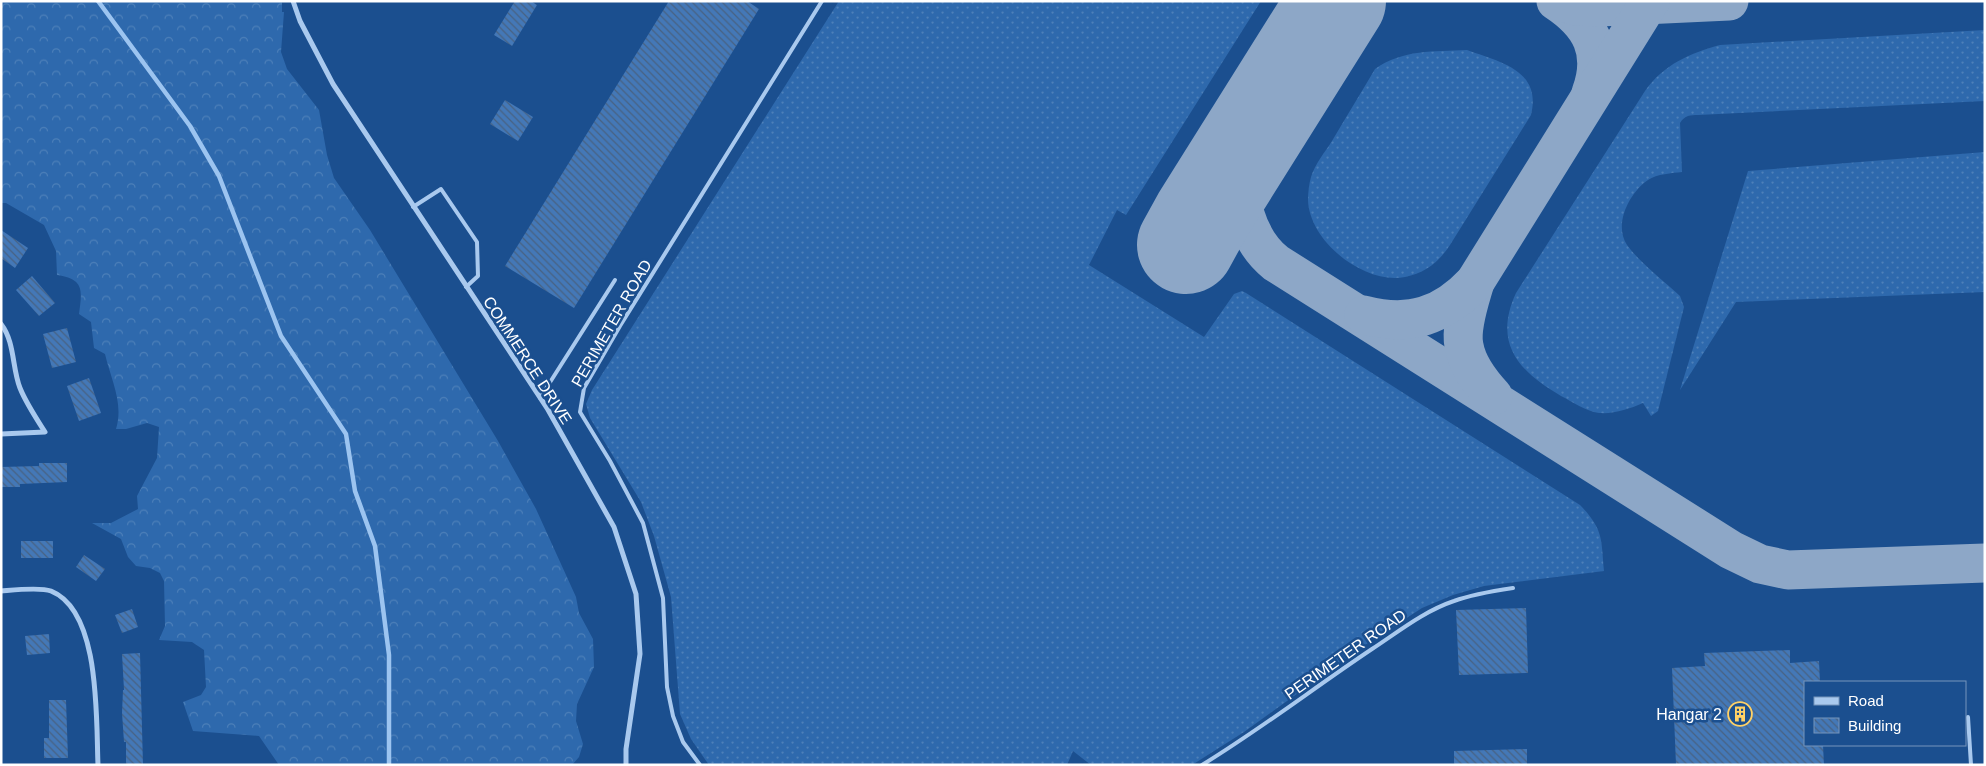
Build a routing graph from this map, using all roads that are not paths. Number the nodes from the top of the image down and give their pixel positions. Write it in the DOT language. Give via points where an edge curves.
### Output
graph roads {
  1 [pos="293,1"];
  2 [pos="822,1"];
  3 [pos="413,208"];
  4 [pos="615,280"];
  5 [pos="466,287"];
  6 [pos="1,324"];
  7 [pos="540,398"];
  8 [pos="1,434"];
  9 [pos="1513,588"];
  10 [pos="1,591"];
  11 [pos="1968,717"];
  12 [pos="98,765"];
  13 [pos="626,765"];
  14 [pos="700,765"];
  15 [pos="1202,765"];
  16 [pos="1971,765"];
  1 -- 3 [label="street, COMMERCE DRIVE" via="333,84"];
  2 -- 14 [label="lane, PERIMETER ROAD" via="620,326 584,388 580,412 643,523 663,598 667,687 673,716 683,742"];
  3 -- 5 [label="street, COMMERCE DRIVE"];
  3 -- 5 [label="lane" via="441,189 477,242 478,276"];
  4 -- 7 [label="lane"];
  5 -- 7 [label="street, COMMERCE DRIVE"];
  6 -- 8 [label="street" via="6,331 19,386 44,432"];
  7 -- 13 [label="street, COMMERCE DRIVE" via="614,527 636,594 640,654"];
  9 -- 15 [label="lane, PERIMETER ROAD" via="1452,601 1423,615 1251,735"];
  10 -- 12 [label="street" via="49,590 64,598 84,631 92,659"];
  11 -- 16 [label="lane"];
}
